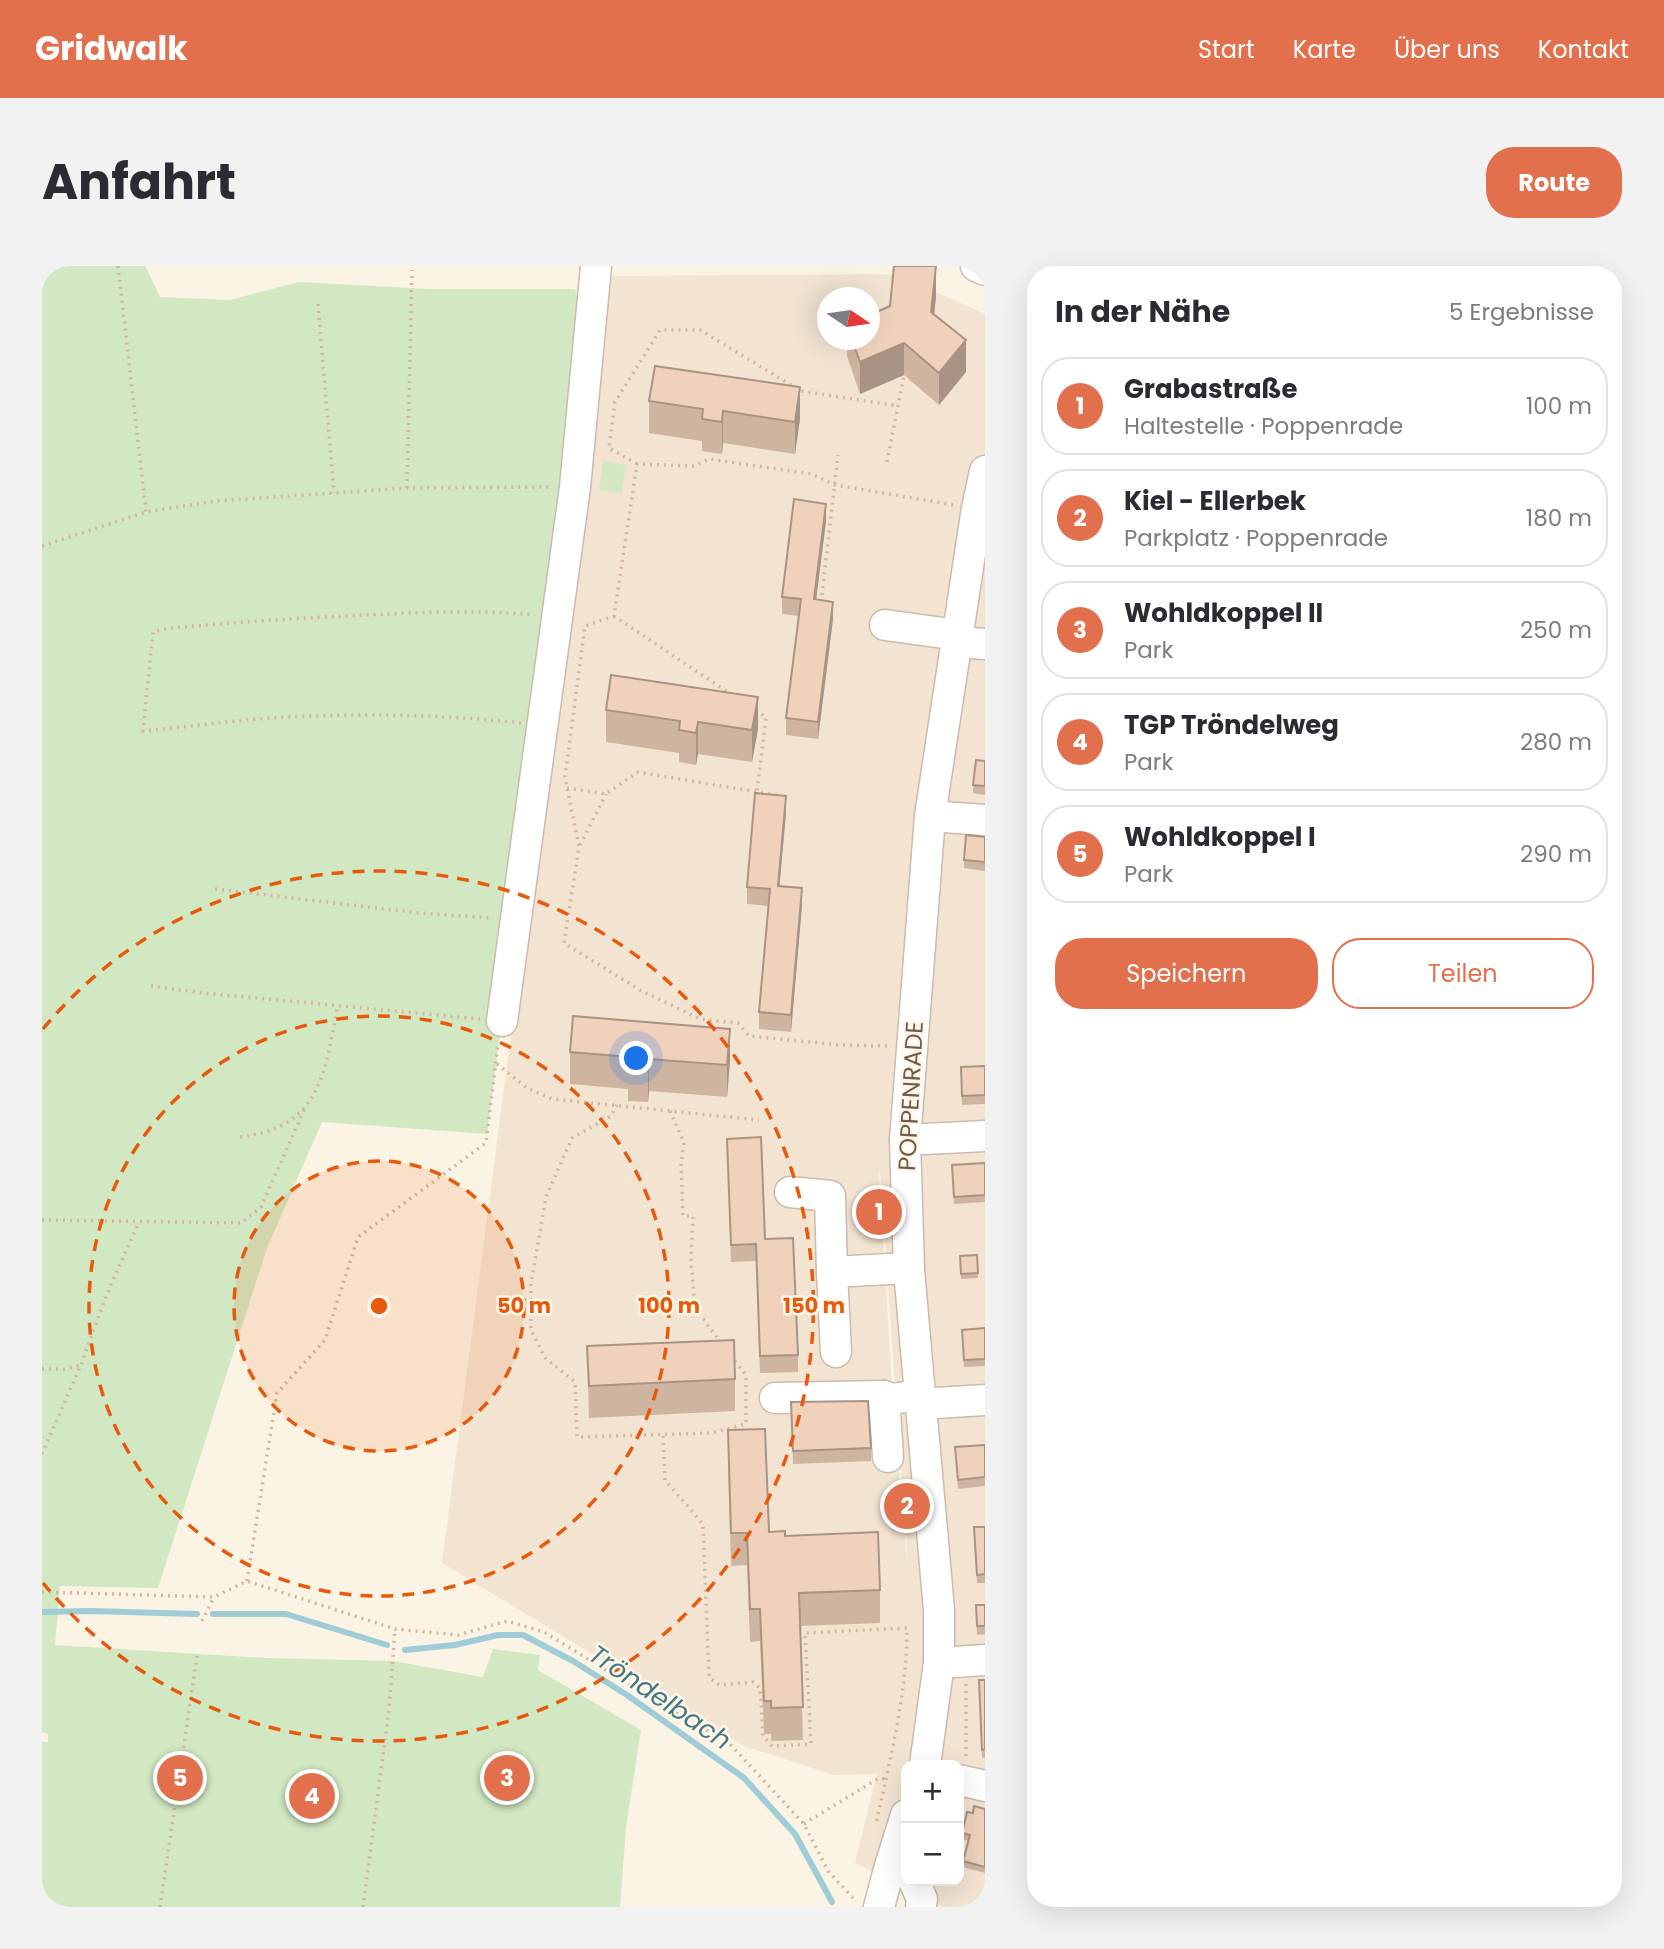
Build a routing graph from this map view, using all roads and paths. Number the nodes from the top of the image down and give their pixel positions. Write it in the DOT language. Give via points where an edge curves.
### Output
graph roads {
  1 [pos="118,266"];
  2 [pos="596,266"];
  3 [pos="976,266"];
  4 [pos="412,270"];
  5 [pos="985,270"];
  6 [pos="318,304"];
  7 [pos="904,375"];
  8 [pos="898,406"];
  9 [pos="838,455"];
  10 [pos="887,462"];
  11 [pos="637,464"];
  12 [pos="985,471"];
  13 [pos="835,485"];
  14 [pos="575,487"];
  15 [pos="407,488"];
  16 [pos="334,493"];
  17 [pos="977,508"];
  18 [pos="146,512"];
  19 [pos="42,546"];
  20 [pos="820,611"];
  21 [pos="614,616"];
  22 [pos="558,618"];
  23 [pos="885,625"];
  24 [pos="967,640"];
  25 [pos="734,696"];
  26 [pos="755,710"];
  27 [pos="544,725"];
  28 [pos="568,788"];
  29 [pos="757,792"];
  30 [pos="606,794"];
  31 [pos="783,796"];
  32 [pos="930,816"];
  33 [pos="985,820"];
  34 [pos="579,847"];
  35 [pos="215,889"];
  36 [pos="516,919"];
  37 [pos="151,986"];
  38 [pos="338,1005"];
  39 [pos="502,1021"];
  40 [pos="912,1046"];
  41 [pos="495,1063"];
  42 [pos="617,1105"];
  43 [pos="305,1108"];
  44 [pos="670,1111"];
  45 [pos="759,1120"];
  46 [pos="985,1136"];
  47 [pos="240,1137"];
  48 [pos="905,1140"];
  49 [pos="790,1192"];
  50 [pos="42,1220"];
  51 [pos="139,1222"];
  52 [pos="909,1268"];
  53 [pos="832,1272"];
  54 [pos="724,1347"];
  55 [pos="836,1352"];
  56 [pos="731,1356"];
  57 [pos="81,1365"];
  58 [pos="42,1369"];
  59 [pos="884,1396"];
  60 [pos="775,1398"];
  61 [pos="919,1400"];
  62 [pos="985,1400"];
  63 [pos="663,1436"];
  64 [pos="42,1454"];
  65 [pos="888,1457"];
  66 [pos="247,1581"];
  67 [pos="42,1592"];
  68 [pos="214,1597"];
  69 [pos="202,1621"];
  70 [pos="395,1629"];
  71 [pos="197,1656"];
  72 [pos="964,1661"];
  73 [pos="927,1760"];
  74 [pos="964,1764"];
  75 [pos="964,1775"];
  76 [pos="886,1779"];
  77 [pos="985,1786"];
  78 [pos="804,1824"];
  79 [pos="873,1835"];
  80 [pos="901,1875"];
  81 [pos="912,1886"];
  82 [pos="869,1903"];
  83 [pos="160,1907"];
  84 [pos="363,1907"];
  85 [pos="921,1907"];
  1 -- 18 [label="path"];
  2 -- 14 [label="street"];
  3 -- 5 [label="street"];
  4 -- 15 [label="path"];
  6 -- 16 [label="path"];
  7 -- 8 [label="path"];
  8 -- 10 [label="path"];
  8 -- 11 [label="path" via="801,391 700,330 660,330 615,402 609,448"];
  9 -- 13 [label="path"];
  11 -- 13 [label="path" via="694,466 709,460 812,474"];
  11 -- 21 [label="path"];
  12 -- 17 [label="street, POPPENRADE"];
  13 -- 17 [label="path"];
  13 -- 20 [label="path"];
  14 -- 15 [label="path"];
  14 -- 22 [label="street"];
  15 -- 16 [label="path"];
  16 -- 18 [label="path" via="215,501"];
  17 -- 24 [label="street, POPPENRADE"];
  18 -- 19 [label="path"];
  21 -- 25 [label="path"];
  21 -- 28 [label="path" via="585,626 565,777"];
  22 -- 27 [label="street"];
  22 -- 27 [label="path" via="420,612 163,629 153,632 143,731 269,718 358,715 461,716"];
  23 -- 24 [label="street"];
  24 -- 32 [label="street, POPPENRADE"];
  26 -- 29 [label="path" via="766,717"];
  27 -- 36 [label="street"];
  28 -- 30 [label="path"];
  28 -- 34 [label="path"];
  29 -- 30 [label="path" via="638,772"];
  29 -- 31 [label="path"];
  30 -- 34 [label="path"];
  32 -- 33 [label="street"];
  32 -- 40 [label="street, POPPENRADE"];
  34 -- 40 [label="path" via="564,943 640,990 699,1019 738,1023 749,1036"];
  35 -- 36 [label="path" via="419,913"];
  36 -- 39 [label="street"];
  37 -- 38 [label="path"];
  38 -- 39 [label="path"];
  38 -- 43 [label="path" via="318,1086"];
  39 -- 41 [label="path"];
  40 -- 48 [label="street, POPPENRADE"];
  41 -- 42 [label="path" via="527,1088 552,1099"];
  41 -- 66 [label="path" via="486,1143 358,1237 325,1340 277,1394"];
  42 -- 44 [label="path"];
  42 -- 63 [label="path" via="610,1117 572,1138 546,1197 531,1283 531,1330 545,1358 575,1382 577,1437"];
  43 -- 47 [label="path" via="289,1122"];
  43 -- 51 [label="path" via="261,1208 242,1223"];
  44 -- 45 [label="path"];
  44 -- 54 [label="path" via="684,1143 682,1216 693,1216 695,1308"];
  46 -- 48 [label="street"];
  48 -- 52 [label="street, POPPENRADE"];
  49 -- 53 [label="street" via="830,1196"];
  50 -- 51 [label="path"];
  51 -- 57 [label="path"];
  52 -- 53 [label="street"];
  52 -- 61 [label="street, POPPENRADE"];
  53 -- 55 [label="street"];
  56 -- 63 [label="path" via="746,1376 746,1424 711,1433"];
  57 -- 58 [label="path"];
  57 -- 64 [label="path"];
  59 -- 60 [label="street"];
  59 -- 61 [label="street"];
  59 -- 65 [label="street"];
  61 -- 62 [label="street"];
  61 -- 72 [label="street, POPPENRADE" via="939,1610"];
  63 -- 76 [label="path" via="665,1480 703,1524 709,1677 719,1685 752,1682 760,1688 763,1737 772,1746 811,1744 805,1633 907,1628 906,1673"];
  66 -- 68 [label="path"];
  66 -- 70 [label="path"];
  67 -- 68 [label="path"];
  68 -- 69 [label="path"];
  70 -- 78 [label="path" via="458,1635 507,1621 544,1632 728,1742"];
  70 -- 84 [label="path"];
  71 -- 83 [label="path"];
  72 -- 73 [label="street, POPPENRADE"];
  72 -- 74 [label="path"];
  75 -- 77 [label="street"];
  76 -- 78 [label="path" via="879,1777"];
  76 -- 79 [label="path"];
  78 -- 82 [label="path" via="828,1871 852,1898"];
  80 -- 82 [label="street"];
  81 -- 85 [label="street" via="922,1899"];
}
